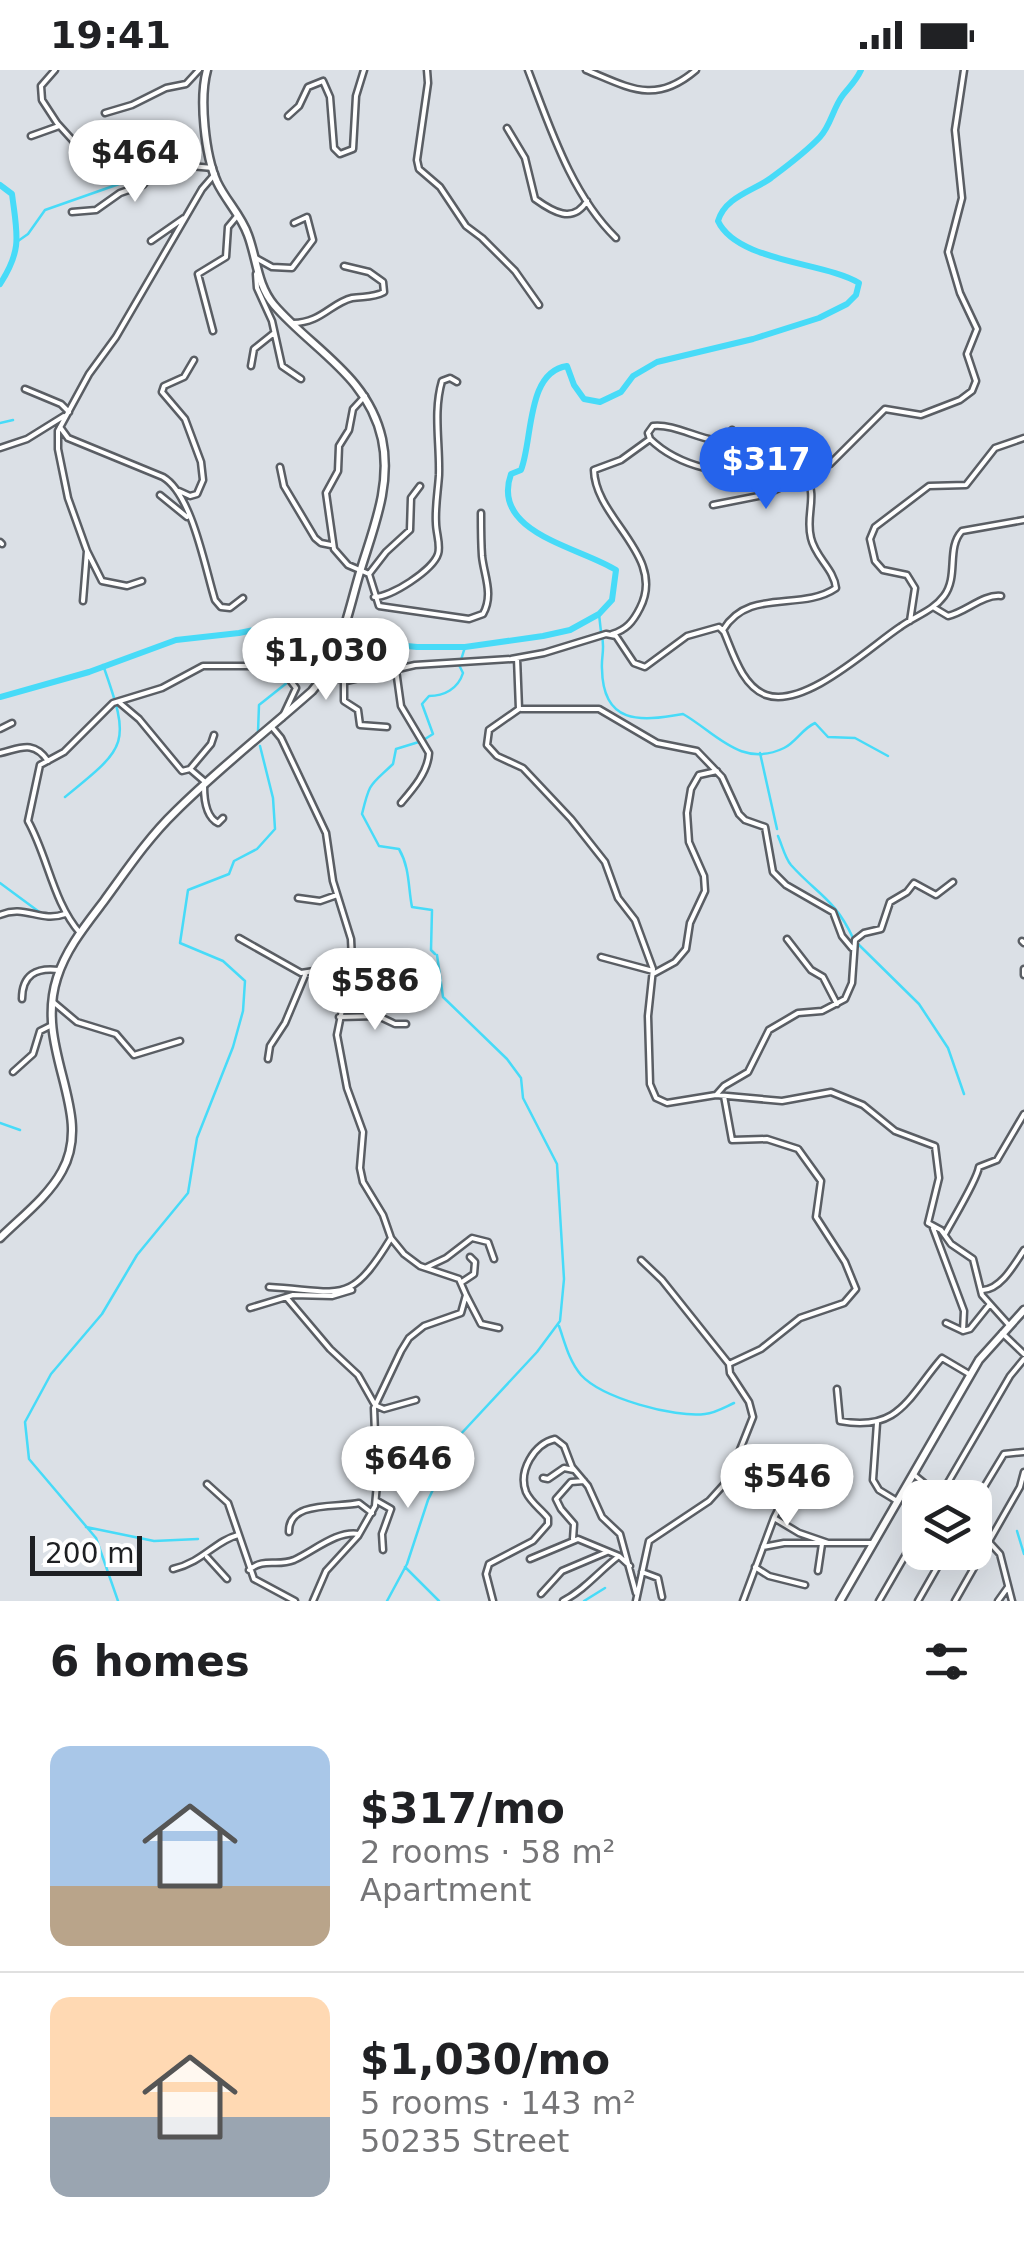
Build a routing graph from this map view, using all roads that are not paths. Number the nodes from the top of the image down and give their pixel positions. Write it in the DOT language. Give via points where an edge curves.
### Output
graph roads {
  1 [pos="55,70"];
  2 [pos="203,70"];
  3 [pos="364,70"];
  4 [pos="427,70"];
  5 [pos="528,70"];
  6 [pos="586,70"];
  7 [pos="696,70"];
  8 [pos="964,70"];
  9 [pos="105,113"];
  10 [pos="288,116"];
  11 [pos="60,126"];
  12 [pos="507,128"];
  13 [pos="31,136"];
  14 [pos="150,158"];
  15 [pos="214,171"];
  16 [pos="587,201"];
  17 [pos="72,212"];
  18 [pos="238,215"];
  19 [pos="184,218"];
  20 [pos="294,222"];
  21 [pos="616,238"];
  22 [pos="152,241"];
  23 [pos="254,257"];
  24 [pos="344,266"];
  25 [pos="257,270"];
  26 [pos="539,305"];
  27 [pos="294,323"];
  28 [pos="212,331"];
  29 [pos="274,333"];
  30 [pos="194,360"];
  31 [pos="251,366"];
  32 [pos="301,378"];
  33 [pos="457,382"];
  34 [pos="25,389"];
  35 [pos="364,396"];
  36 [pos="69,413"];
  37 [pos="60,427"];
  38 [pos="732,430"];
  39 [pos="1024,438"];
  40 [pos="650,439"];
  41 [pos="0,448"];
  42 [pos="280,467"];
  43 [pos="806,476"];
  44 [pos="798,480"];
  45 [pos="420,486"];
  46 [pos="179,491"];
  47 [pos="160,494"];
  48 [pos="713,505"];
  49 [pos="481,513"];
  50 [pos="190,520"];
  51 [pos="1024,520"];
  52 [pos="332,544"];
  53 [pos="87,551"];
  54 [pos="365,573"];
  55 [pos="142,582"];
  56 [pos="374,596"];
  57 [pos="1001,596"];
  58 [pos="244,598"];
  59 [pos="83,602"];
  60 [pos="933,607"];
  61 [pos="910,621"];
  62 [pos="723,630"];
  63 [pos="612,634"];
  64 [pos="517,658"];
  65 [pos="396,670"];
  66 [pos="325,675"];
  67 [pos="344,681"];
  68 [pos="120,702"];
  69 [pos="519,709"];
  70 [pos="282,718"];
  71 [pos="12,723"];
  72 [pos="272,726"];
  73 [pos="387,727"];
  74 [pos="0,729"];
  75 [pos="214,735"];
  76 [pos="0,753"];
  77 [pos="48,761"];
  78 [pos="190,769"];
  79 [pos="718,771"];
  80 [pos="205,784"];
  81 [pos="401,803"];
  82 [pos="223,818"];
  83 [pos="953,882"];
  84 [pos="338,895"];
  85 [pos="298,898"];
  86 [pos="65,914"];
  87 [pos="0,915"];
  88 [pos="80,933"];
  89 [pos="239,938"];
  90 [pos="786,940"];
  91 [pos="852,948"];
  92 [pos="353,954"];
  93 [pos="601,957"];
  94 [pos="60,970"];
  95 [pos="653,973"];
  96 [pos="306,974"];
  97 [pos="22,999"];
  98 [pos="52,1001"];
  99 [pos="838,1004"];
  100 [pos="339,1017"];
  101 [pos="406,1024"];
  102 [pos="50,1026"];
  103 [pos="180,1040"];
  104 [pos="268,1060"];
  105 [pos="14,1072"];
  106 [pos="716,1095"];
  107 [pos="724,1095"];
  108 [pos="1024,1114"];
  109 [pos="932,1228"];
  110 [pos="945,1234"];
  111 [pos="0,1238"];
  112 [pos="391,1238"];
  113 [pos="1024,1250"];
  114 [pos="470,1257"];
  115 [pos="494,1259"];
  116 [pos="641,1260"];
  117 [pos="425,1268"];
  118 [pos="462,1282"];
  119 [pos="355,1286"];
  120 [pos="268,1287"];
  121 [pos="980,1289"];
  122 [pos="466,1295"];
  123 [pos="286,1297"];
  124 [pos="990,1304"];
  125 [pos="250,1308"];
  126 [pos="1024,1310"];
  127 [pos="946,1323"];
  128 [pos="1009,1326"];
  129 [pos="499,1328"];
  130 [pos="964,1331"];
  131 [pos="1002,1333"];
  132 [pos="1024,1356"];
  133 [pos="729,1364"];
  134 [pos="970,1375"];
  135 [pos="838,1389"];
  136 [pos="416,1400"];
  137 [pos="376,1405"];
  138 [pos="877,1424"];
  139 [pos="803,1450"];
  140 [pos="1024,1452"];
  141 [pos="574,1470"];
  142 [pos="1024,1472"];
  143 [pos="913,1474"];
  144 [pos="543,1478"];
  145 [pos="920,1480"];
  146 [pos="949,1480"];
  147 [pos="988,1480"];
  148 [pos="584,1481"];
  149 [pos="207,1484"];
  150 [pos="1022,1489"];
  151 [pos="376,1501"];
  152 [pos="897,1501"];
  153 [pos="372,1512"];
  154 [pos="774,1518"];
  155 [pos="289,1532"];
  156 [pos="360,1534"];
  157 [pos="238,1535"];
  158 [pos="574,1539"];
  159 [pos="992,1540"];
  160 [pos="873,1543"];
  161 [pos="825,1544"];
  162 [pos="992,1545"];
  163 [pos="763,1547"];
  164 [pos="383,1550"];
  165 [pos="608,1551"];
  166 [pos="207,1555"];
  167 [pos="618,1556"];
  168 [pos="530,1559"];
  169 [pos="902,1561"];
  170 [pos="630,1566"];
  171 [pos="755,1567"];
  172 [pos="173,1568"];
  173 [pos="249,1570"];
  174 [pos="936,1570"];
  175 [pos="974,1570"];
  176 [pos="818,1571"];
  177 [pos="642,1572"];
  178 [pos="228,1578"];
  179 [pos="806,1585"];
  180 [pos="1008,1587"];
  181 [pos="541,1594"];
  182 [pos="662,1596"];
  183 [pos="637,1600"];
  184 [pos="295,1601"];
  185 [pos="313,1601"];
  186 [pos="493,1601"];
  187 [pos="564,1601"];
  188 [pos="743,1601"];
  189 [pos="840,1601"];
  190 [pos="879,1601"];
  191 [pos="918,1601"];
  192 [pos="955,1601"];
  193 [pos="998,1601"];
  194 [pos="1012,1601"];
  1 -- 11 [label="street" via="41,86 42,100"];
  2 -- 9 [label="street" via="186,84"];
  2 -- 15 [label="street"];
  3 -- 10 [label="street" via="351,152 336,151 323,81 308,87"];
  4 -- 26 [label="street" via="419,169"];
  5 -- 16 [label="street" via="546,124"];
  6 -- 7 [label="street" via="655,92"];
  8 -- 43 [label="street" via="955,130 962,198 948,252 977,329 967,354 976,384 960,400 922,415 885,408 830,464"];
  11 -- 13 [label="street"];
  11 -- 14 [label="street" via="89,153"];
  12 -- 16 [label="street" via="525,158 536,200 568,215"];
  14 -- 15 [label="street"];
  14 -- 17 [label="street" via="143,185 96,210"];
  15 -- 18 [label="street"];
  15 -- 19 [label="street"];
  16 -- 21 [label="street"];
  18 -- 23 [label="street"];
  18 -- 28 [label="street" via="228,227 226,257 198,274"];
  19 -- 22 [label="street"];
  19 -- 36 [label="street"];
  20 -- 23 [label="street" via="308,218 313,240 292,268"];
  23 -- 25 [label="street"];
  24 -- 27 [label="street" via="376,276 384,292"];
  25 -- 27 [label="street" via="269,298"];
  25 -- 29 [label="street"];
  27 -- 35 [label="street"];
  29 -- 31 [label="street" via="254,349"];
  29 -- 32 [label="street" via="282,366"];
  30 -- 46 [label="street" via="162,392 188,425 203,471 197,494"];
  33 -- 56 [label="street" via="442,381 436,411 438,555 395,592"];
  34 -- 36 [label="street"];
  35 -- 52 [label="street" via="352,409 338,471 326,489"];
  35 -- 54 [label="street" via="379,428 385,475"];
  36 -- 37 [label="street"];
  36 -- 41 [label="street"];
  37 -- 46 [label="street" via="68,438 168,479"];
  37 -- 53 [label="street" via="63,477"];
  38 -- 40 [label="street" via="738,438 730,442 659,425 649,429"];
  39 -- 61 [label="street" via="995,448 966,485 929,486 875,528 875,561 883,570 907,575 915,588"];
  40 -- 44 [label="street" via="668,456 724,473"];
  40 -- 63 [label="street" via="594,470 644,572 639,611"];
  42 -- 52 [label="street" via="315,538"];
  43 -- 44 [label="street"];
  43 -- 62 [label="street" via="813,490 810,536 836,588 755,604"];
  44 -- 48 [label="street" via="764,496"];
  45 -- 54 [label="street" via="411,498 410,530"];
  46 -- 50 [label="street"];
  47 -- 50 [label="street"];
  49 -- 56 [label="street" via="488,587 483,614 469,619 384,609"];
  50 -- 58 [label="street" via="218,604 234,607"];
  51 -- 60 [label="street" via="958,534 950,586"];
  52 -- 54 [label="street" via="340,559"];
  53 -- 55 [label="street" via="102,581"];
  53 -- 59 [label="street"];
  54 -- 56 [label="street"];
  54 -- 66 [label="street"];
  57 -- 60 [label="street" via="948,616"];
  60 -- 61 [label="street"];
  61 -- 62 [label="street" via="834,676 775,696 748,681"];
  62 -- 63 [label="street" via="687,636 645,667"];
  63 -- 64 [label="street"];
  64 -- 65 [label="street"];
  64 -- 69 [label="street"];
  65 -- 67 [label="street"];
  65 -- 81 [label="street" via="401,706 429,753"];
  66 -- 67 [label="street"];
  66 -- 70 [label="street"];
  67 -- 73 [label="street" via="344,701 358,710 360,725"];
  68 -- 70 [label="street" via="204,666 249,666 282,672 295,684"];
  68 -- 77 [label="street"];
  68 -- 78 [label="street" via="182,772"];
  69 -- 79 [label="street" via="599,708 657,743 697,751"];
  69 -- 95 [label="street" via="489,730 487,746 523,768 604,862 643,936"];
  70 -- 72 [label="street"];
  71 -- 74 [label="street"];
  72 -- 80 [label="street"];
  72 -- 84 [label="street" via="326,833"];
  75 -- 78 [label="street"];
  76 -- 77 [label="street" via="23,746"];
  77 -- 86 [label="street" via="38,770 27,815"];
  78 -- 80 [label="street"];
  79 -- 91 [label="street" via="739,814 765,828 774,872 834,912"];
  79 -- 95 [label="street" via="698,775 688,804 689,842 705,891 686,949"];
  80 -- 82 [label="street" via="211,817 218,823"];
  80 -- 88 [label="street" via="154,834"];
  83 -- 91 [label="street" via="938,895 912,883 888,905 881,928 860,935"];
  84 -- 85 [label="street"];
  84 -- 92 [label="street"];
  86 -- 87 [label="street"];
  86 -- 88 [label="street"];
  88 -- 94 [label="street"];
  89 -- 96 [label="street"];
  90 -- 99 [label="street" via="823,977"];
  91 -- 99 [label="street" via="852,983"];
  92 -- 96 [label="street"];
  92 -- 100 [label="street"];
  93 -- 95 [label="street"];
  94 -- 97 [label="street" via="32,973"];
  94 -- 98 [label="street"];
  95 -- 106 [label="street" via="653,1094 667,1104"];
  96 -- 104 [label="street"];
  98 -- 102 [label="street"];
  98 -- 103 [label="street" via="77,1022 116,1034 134,1055"];
  99 -- 106 [label="street" via="798,1013 770,1030 748,1072"];
  100 -- 101 [label="street" via="378,1016"];
  100 -- 112 [label="street" via="343,1068 362,1132 361,1174"];
  102 -- 105 [label="street" via="40,1030 33,1054"];
  102 -- 111 [label="street" via="72,1118 70,1154 53,1184"];
  106 -- 107 [label="street"];
  107 -- 109 [label="street" via="782,1101 831,1092 863,1105 895,1131 935,1146 940,1167 928,1219"];
  107 -- 133 [label="street" via="732,1140 775,1140 809,1160 820,1181 818,1223 856,1286 844,1303 800,1318 761,1350"];
  108 -- 110 [label="street" via="997,1160 979,1167"];
  109 -- 110 [label="street"];
  109 -- 130 [label="street" via="964,1311"];
  110 -- 121 [label="street" via="973,1259"];
  112 -- 117 [label="street"];
  112 -- 119 [label="street"];
  113 -- 121 [label="street" via="992,1289"];
  114 -- 118 [label="street" via="474,1274"];
  115 -- 117 [label="street" via="488,1242 472,1238"];
  116 -- 133 [label="street"];
  117 -- 118 [label="street"];
  118 -- 122 [label="street"];
  119 -- 120 [label="street" via="328,1292"];
  119 -- 123 [label="street" via="332,1296"];
  121 -- 124 [label="street"];
  122 -- 129 [label="street" via="481,1324"];
  122 -- 137 [label="street" via="456,1316 431,1322 406,1342"];
  123 -- 125 [label="street"];
  123 -- 137 [label="street" via="358,1375"];
  124 -- 128 [label="street"];
  124 -- 130 [label="street"];
  126 -- 128 [label="street"];
  127 -- 130 [label="street"];
  128 -- 131 [label="street"];
  131 -- 132 [label="street"];
  131 -- 134 [label="street"];
  132 -- 146 [label="street"];
  133 -- 177 [label="street" via="751,1405 751,1426 723,1488 649,1540"];
  134 -- 138 [label="street" via="942,1358 902,1408"];
  134 -- 143 [label="street"];
  135 -- 138 [label="street" via="842,1422"];
  136 -- 137 [label="street"];
  137 -- 151 [label="street"];
  138 -- 152 [label="street" via="874,1480"];
  139 -- 154 [label="street"];
  140 -- 147 [label="street" via="1004,1454"];
  141 -- 144 [label="street"];
  141 -- 148 [label="street"];
  141 -- 186 [label="street" via="560,1441 546,1441 533,1453 524,1487 549,1523 533,1541 489,1564"];
  142 -- 150 [label="street"];
  143 -- 145 [label="street"];
  143 -- 152 [label="street"];
  148 -- 158 [label="street" via="573,1481 556,1498 574,1524"];
  148 -- 170 [label="street" via="623,1540"];
  149 -- 157 [label="street" via="226,1500"];
  150 -- 159 [label="street"];
  151 -- 153 [label="street"];
  151 -- 164 [label="street" via="392,1511"];
  152 -- 160 [label="street"];
  153 -- 155 [label="street" via="359,1503 314,1508 295,1515"];
  153 -- 156 [label="street"];
  154 -- 161 [label="street"];
  154 -- 163 [label="street"];
  156 -- 173 [label="street"];
  156 -- 185 [label="street" via="326,1571"];
  157 -- 166 [label="street"];
  157 -- 173 [label="street"];
  158 -- 165 [label="street"];
  158 -- 168 [label="street"];
  160 -- 161 [label="street"];
  160 -- 189 [label="street"];
  161 -- 163 [label="street"];
  161 -- 176 [label="street"];
  162 -- 180 [label="street"];
  163 -- 171 [label="street"];
  165 -- 167 [label="street"];
  165 -- 181 [label="street" via="562,1572"];
  166 -- 172 [label="street"];
  166 -- 178 [label="street"];
  167 -- 170 [label="street"];
  167 -- 187 [label="street"];
  169 -- 190 [label="street"];
  170 -- 183 [label="street"];
  171 -- 179 [label="street"];
  171 -- 188 [label="street"];
  173 -- 184 [label="street" via="259,1583"];
  174 -- 191 [label="street"];
  175 -- 192 [label="street"];
  177 -- 182 [label="street" via="658,1578"];
  177 -- 183 [label="street"];
  180 -- 193 [label="street"];
  180 -- 194 [label="street"];
}
